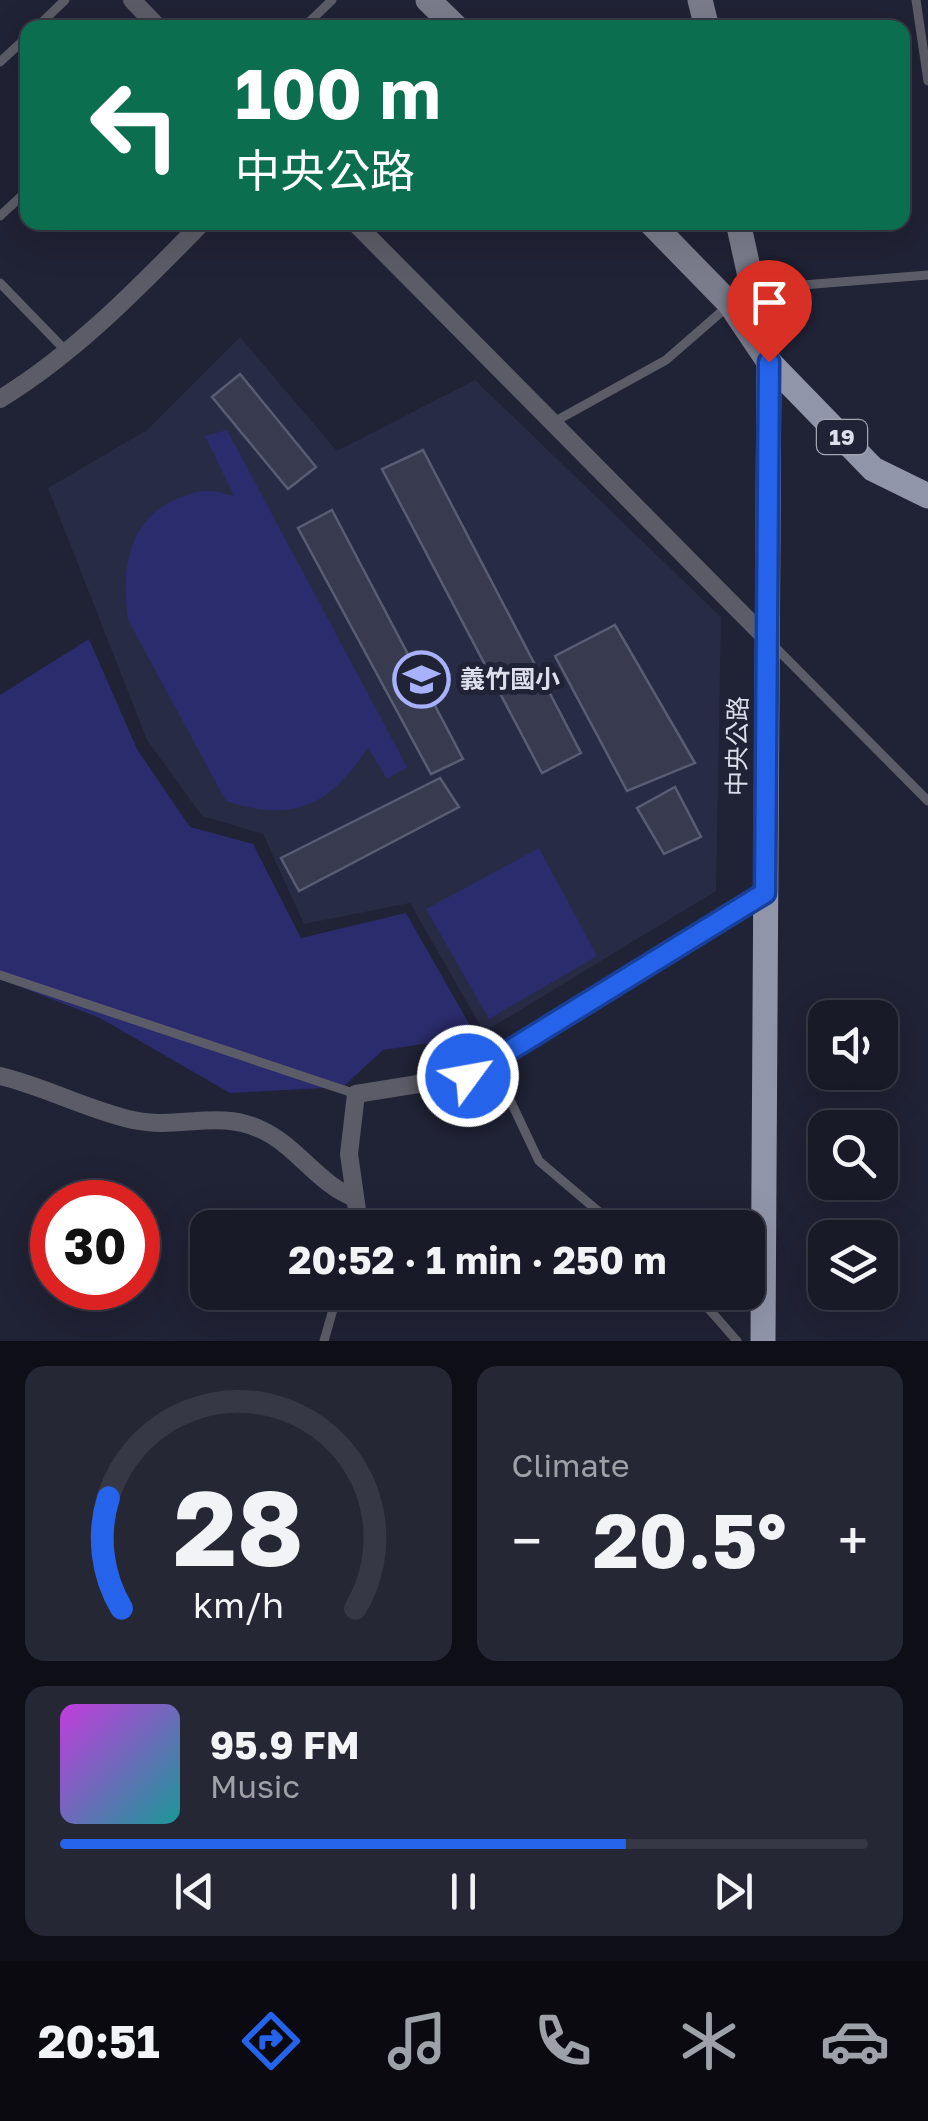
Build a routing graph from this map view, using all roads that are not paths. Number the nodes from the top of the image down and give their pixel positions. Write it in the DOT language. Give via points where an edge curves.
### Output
graph roads {
  1 [pos="65,0"];
  2 [pos="132,0"];
  3 [pos="332,0"];
  4 [pos="428,0"];
  5 [pos="916,0"];
  6 [pos="44,20"];
  7 [pos="151,20"];
  8 [pos="311,20"];
  9 [pos="448,20"];
  10 [pos="20,43"];
  11 [pos="0,62"];
  12 [pos="928,81"];
  13 [pos="20,197"];
  14 [pos="0,216"];
  15 [pos="195,230"];
  16 [pos="362,230"];
  17 [pos="658,230"];
  18 [pos="740,230"];
  19 [pos="928,274"];
  20 [pos="0,283"];
  21 [pos="753,289"];
  22 [pos="730,304"];
  23 [pos="66,352"];
  24 [pos="769,362"];
  25 [pos="0,399"];
  26 [pos="552,423"];
  27 [pos="928,496"];
  28 [pos="768,640"];
  29 [pos="928,801"];
  30 [pos="765,893"];
  31 [pos="0,975"];
  32 [pos="492,1060"];
  33 [pos="0,1076"];
  34 [pos="356,1094"];
  35 [pos="355,1198"];
  36 [pos="356,1210"];
  37 [pos="597,1210"];
  38 [pos="333,1310"];
  39 [pos="710,1310"];
  40 [pos="324,1341"];
  41 [pos="737,1341"];
  42 [pos="764,1341"];
  1 -- 6 [label="lane"];
  2 -- 7 [label="street"];
  3 -- 8 [label="lane"];
  4 -- 9 [label="main road"];
  5 -- 12 [label="lane"];
  10 -- 11 [label="lane"];
  13 -- 14 [label="lane"];
  15 -- 23 [label="street"];
  16 -- 26 [label="street"];
  17 -- 22 [label="main road"];
  18 -- 21 [label="main road"];
  19 -- 21 [label="lane"];
  20 -- 23 [label="lane"];
  21 -- 22 [label="lane"];
  21 -- 24 [label="main road"];
  22 -- 24 [label="main road"];
  22 -- 26 [label="lane" via="666,360"];
  23 -- 25 [label="street"];
  24 -- 27 [label="main road, 19" via="873,469"];
  24 -- 28 [label="main road, 中央公路"];
  26 -- 28 [label="street"];
  28 -- 29 [label="lane"];
  28 -- 30 [label="main road, 中央公路"];
  30 -- 32 [label="street"];
  30 -- 42 [label="main road, 中央公路"];
  31 -- 34 [label="lane"];
  32 -- 34 [label="street" via="468,1076"];
  32 -- 37 [label="lane" via="539,1161"];
  33 -- 35 [label="street" via="128,1119 166,1126 223,1118 260,1129"];
  34 -- 35 [label="street" via="349,1154"];
  35 -- 36 [label="street"];
  38 -- 40 [label="lane"];
  39 -- 41 [label="lane"];
}
